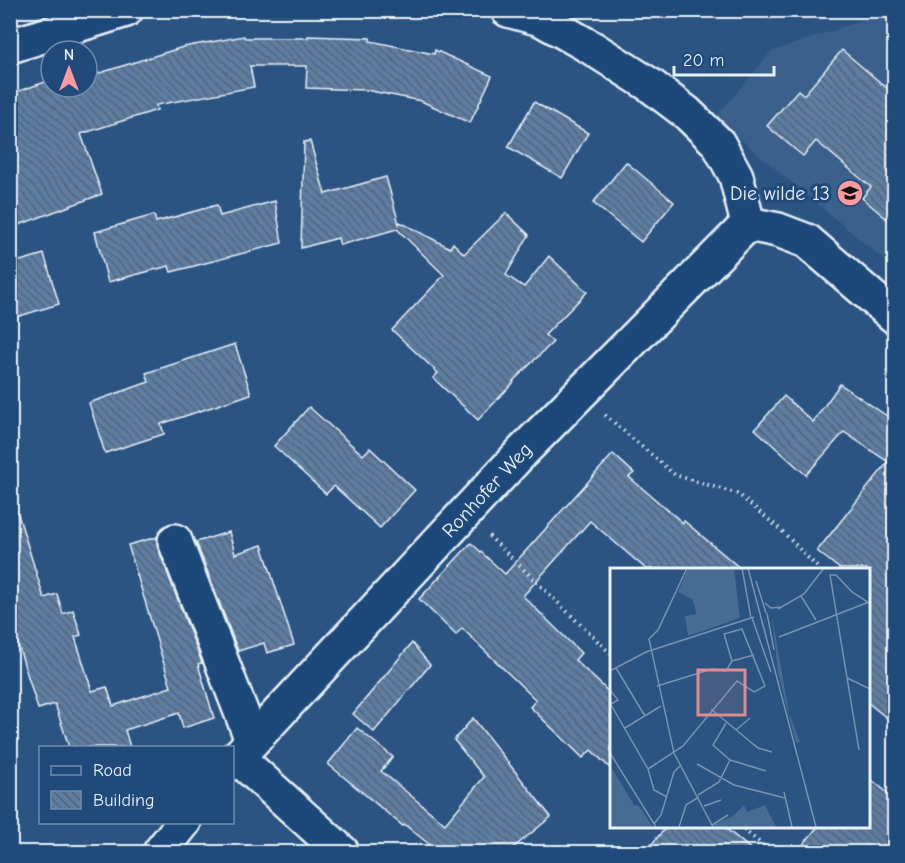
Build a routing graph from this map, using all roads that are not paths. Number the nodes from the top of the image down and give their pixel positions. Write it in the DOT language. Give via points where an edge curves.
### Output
graph roads {
  1 [pos="126,10"];
  2 [pos="508,10"];
  3 [pos="544,15"];
  4 [pos="46,22"];
  5 [pos="10,46"];
  6 [pos="748,224"];
  7 [pos="894,316"];
  8 [pos="175,541"];
  9 [pos="241,753"];
  10 [pos="182,824"];
  11 [pos="160,852"];
  12 [pos="342,852"];
  1 -- 4 [label="street"];
  2 -- 3 [label="street"];
  3 -- 6 [label="street" via="650,85 718,143 736,176"];
  4 -- 5 [label="street"];
  6 -- 7 [label="street" via="807,241"];
  6 -- 9 [label="street, Ronhofer Weg" via="464,513"];
  8 -- 9 [label="street"];
  9 -- 12 [label="street"];
  10 -- 11 [label="street"];
}
